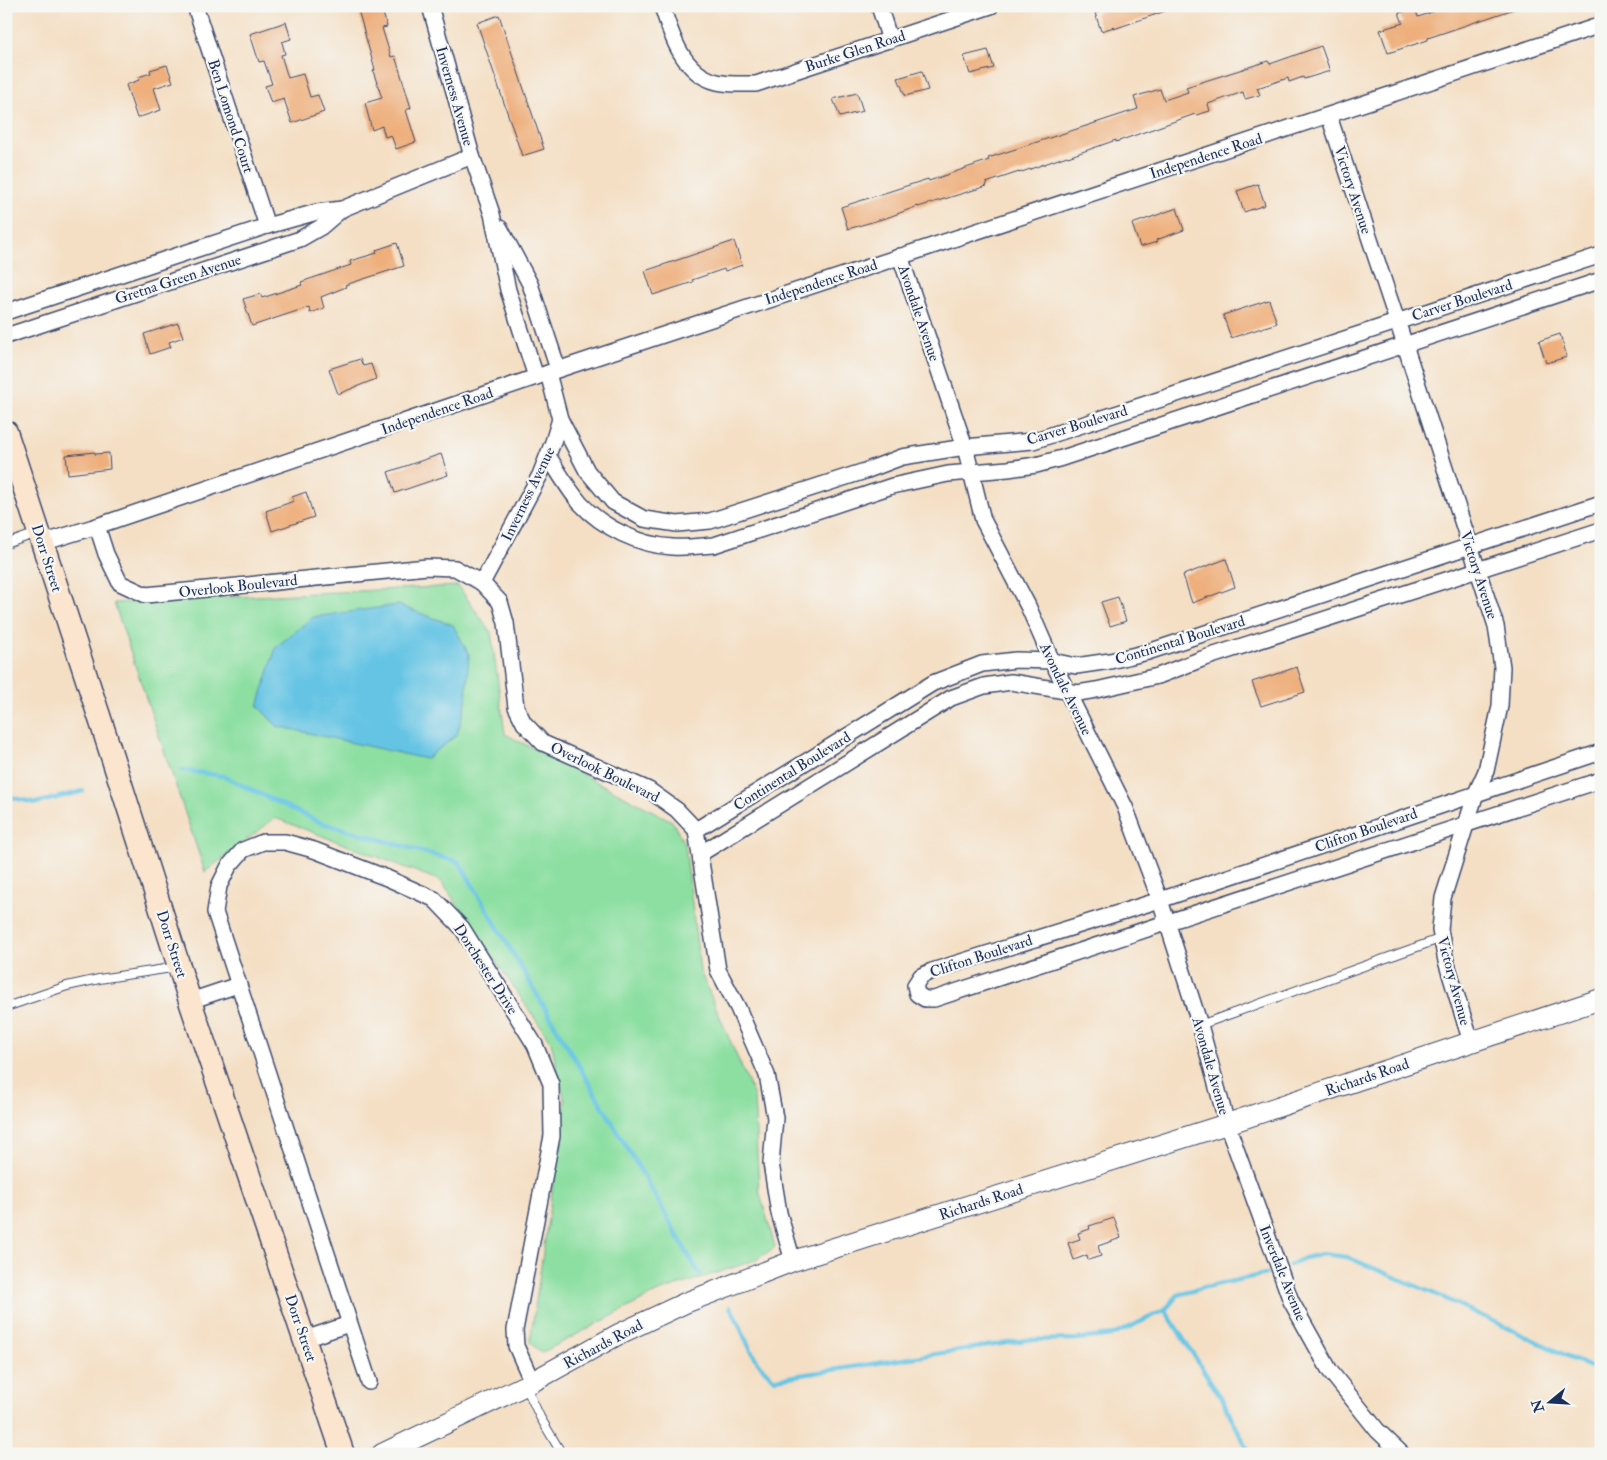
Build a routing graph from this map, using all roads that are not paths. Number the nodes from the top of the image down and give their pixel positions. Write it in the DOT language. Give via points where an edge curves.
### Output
graph roads {
  1 [pos="195,6"];
  2 [pos="430,6"];
  3 [pos="662,6"];
  4 [pos="880,6"];
  5 [pos="992,6"];
  6 [pos="1601,25"];
  7 [pos="890,40"];
  8 [pos="1329,116"];
  9 [pos="472,156"];
  10 [pos="342,209"];
  11 [pos="492,214"];
  12 [pos="285,221"];
  13 [pos="260,228"];
  14 [pos="292,242"];
  15 [pos="260,252"];
  16 [pos="1601,255"];
  17 [pos="900,256"];
  18 [pos="1601,280"];
  19 [pos="6,312"];
  20 [pos="1397,322"];
  21 [pos="6,336"];
  22 [pos="1405,344"];
  23 [pos="547,373"];
  24 [pos="560,419"];
  25 [pos="6,432"];
  26 [pos="965,447"];
  27 [pos="548,456"];
  28 [pos="972,473"];
  29 [pos="1601,503"];
  30 [pos="97,526"];
  31 [pos="1601,530"];
  32 [pos="41,538"];
  33 [pos="6,544"];
  34 [pos="1470,547"];
  35 [pos="1478,570"];
  36 [pos="482,583"];
  37 [pos="1052,661"];
  38 [pos="1067,691"];
  39 [pos="1601,752"];
  40 [pos="1601,780"];
  41 [pos="1476,793"];
  42 [pos="1466,824"];
  43 [pos="696,830"];
  44 [pos="700,854"];
  45 [pos="1160,900"];
  46 [pos="1167,921"];
  47 [pos="1442,938"];
  48 [pos="180,967"];
  49 [pos="238,985"];
  50 [pos="1601,999"];
  51 [pos="190,1001"];
  52 [pos="6,1007"];
  53 [pos="1200,1025"];
  54 [pos="1471,1042"];
  55 [pos="1227,1124"];
  56 [pos="794,1262"];
  57 [pos="349,1324"];
  58 [pos="305,1339"];
  59 [pos="369,1382"];
  60 [pos="528,1384"];
  61 [pos="343,1454"];
  62 [pos="382,1454"];
  63 [pos="562,1454"];
  64 [pos="1402,1454"];
  1 -- 13 [label="street, Ben Lomond Court"];
  2 -- 9 [label="street, Inverness Avenue"];
  3 -- 7 [label="street, Burke Glen Road" via="676,45 687,62 700,74 717,82 756,84"];
  4 -- 7 [label="street"];
  5 -- 7 [label="street, Burke Glen Road"];
  6 -- 8 [label="street, Independence Road"];
  8 -- 17 [label="street, Independence Road"];
  8 -- 20 [label="street, Victory Avenue"];
  9 -- 10 [label="street, Gretna Green Avenue"];
  9 -- 11 [label="street, Inverness Avenue"];
  10 -- 12 [label="street, Gretna Green Avenue"];
  10 -- 14 [label="street, Gretna Green Avenue" via="321,227"];
  11 -- 23 [label="street, Inverness Avenue" via="508,290"];
  11 -- 23 [label="street, Inverness Avenue" via="530,284"];
  12 -- 13 [label="street, Gretna Green Avenue"];
  12 -- 14 [label="street"];
  13 -- 15 [label="street, Ben Lomond Court"];
  13 -- 19 [label="street, Gretna Green Avenue"];
  14 -- 15 [label="street, Gretna Green Avenue"];
  15 -- 21 [label="street, Gretna Green Avenue"];
  16 -- 20 [label="street, Carver Boulevard"];
  17 -- 23 [label="street, Independence Road"];
  17 -- 26 [label="street, Avondale Avenue"];
  18 -- 22 [label="street, Carver Boulevard"];
  20 -- 22 [label="street, Victory Avenue"];
  20 -- 26 [label="street, Carver Boulevard" via="1034,441"];
  22 -- 28 [label="street, Carver Boulevard" via="1062,458 1036,465"];
  22 -- 34 [label="street, Victory Avenue"];
  23 -- 24 [label="street, Inverness Avenue"];
  23 -- 30 [label="street, Independence Road"];
  24 -- 26 [label="street, Carver Boulevard" via="587,471 612,502 644,518 677,524 710,521 902,458"];
  24 -- 27 [label="street, Inverness Avenue"];
  25 -- 32 [label="main road, Dorr Street"];
  26 -- 28 [label="street, Avondale Avenue"];
  27 -- 28 [label="street, Carver Boulevard" via="580,503 598,520 644,542 671,547 714,545 892,486 948,474"];
  27 -- 36 [label="street, Inverness Avenue"];
  28 -- 37 [label="street, Avondale Avenue" via="984,520"];
  29 -- 34 [label="street, Continental Boulevard"];
  30 -- 32 [label="street, Independence Road"];
  30 -- 36 [label="street, Overlook Boulevard" via="120,583 146,595 427,567 455,568"];
  31 -- 35 [label="street, Continental Boulevard"];
  32 -- 33 [label="lane"];
  32 -- 48 [label="main road, Dorr Street"];
  34 -- 35 [label="street, Victory Avenue"];
  34 -- 37 [label="street, Continental Boulevard" via="1148,652 1076,666"];
  35 -- 38 [label="street, Continental Boulevard" via="1158,676 1078,693"];
  35 -- 41 [label="street, Victory Avenue" via="1496,626 1502,667 1500,706 1486,771"];
  36 -- 43 [label="street, Overlook Boulevard" via="500,602 506,623 516,707 524,723 543,743 649,790 677,810"];
  37 -- 38 [label="street, Avondale Avenue"];
  37 -- 43 [label="street, Continental Boulevard" via="1016,660 982,664 933,683"];
  38 -- 44 [label="street, Continental Boulevard" via="1011,682 984,686 951,698"];
  38 -- 45 [label="street, Avondale Avenue" via="1124,807"];
  39 -- 41 [label="street, Clifton Boulevard"];
  40 -- 42 [label="street, Clifton Boulevard"];
  41 -- 42 [label="street, Victory Avenue"];
  41 -- 45 [label="street, Clifton Boulevard"];
  42 -- 46 [label="street, Clifton Boulevard"];
  42 -- 47 [label="street, Victory Avenue" via="1443,898"];
  43 -- 44 [label="street"];
  44 -- 56 [label="street" via="718,970 767,1075 775,1118 771,1163 779,1213"];
  45 -- 46 [label="street, Avondale Avenue"];
  45 -- 46 [label="street, Clifton Boulevard" via="932,971 918,980 915,985 917,994 925,999 934,999"];
  46 -- 53 [label="street, Avondale Avenue"];
  47 -- 53 [label="lane"];
  47 -- 54 [label="street, Victory Avenue"];
  48 -- 51 [label="main road, Dorr Street"];
  48 -- 52 [label="lane" via="67,986"];
  49 -- 51 [label="street"];
  49 -- 57 [label="street, Dorchester Drive"];
  49 -- 60 [label="street, Dorchester Drive" via="215,912 219,886 229,866 244,850 263,842 285,842 314,850 387,878 434,899 462,928 535,1045 550,1084 552,1136 515,1330 516,1346"];
  50 -- 54 [label="street, Richards Road"];
  51 -- 58 [label="main road, Dorr Street"];
  53 -- 55 [label="street, Avondale Avenue"];
  54 -- 55 [label="street, Richards Road"];
  55 -- 56 [label="street, Richards Road"];
  55 -- 64 [label="street, Inverdale Avenue" via="1299,1317 1330,1370 1377,1430"];
  56 -- 60 [label="street, Richards Road" via="685,1303 619,1334"];
  57 -- 58 [label="street"];
  57 -- 59 [label="street, Dorchester Drive"];
  58 -- 61 [label="main road, Dorr Street"];
  60 -- 62 [label="street, Richards Road"];
  60 -- 63 [label="lane" via="540,1417"];
}
